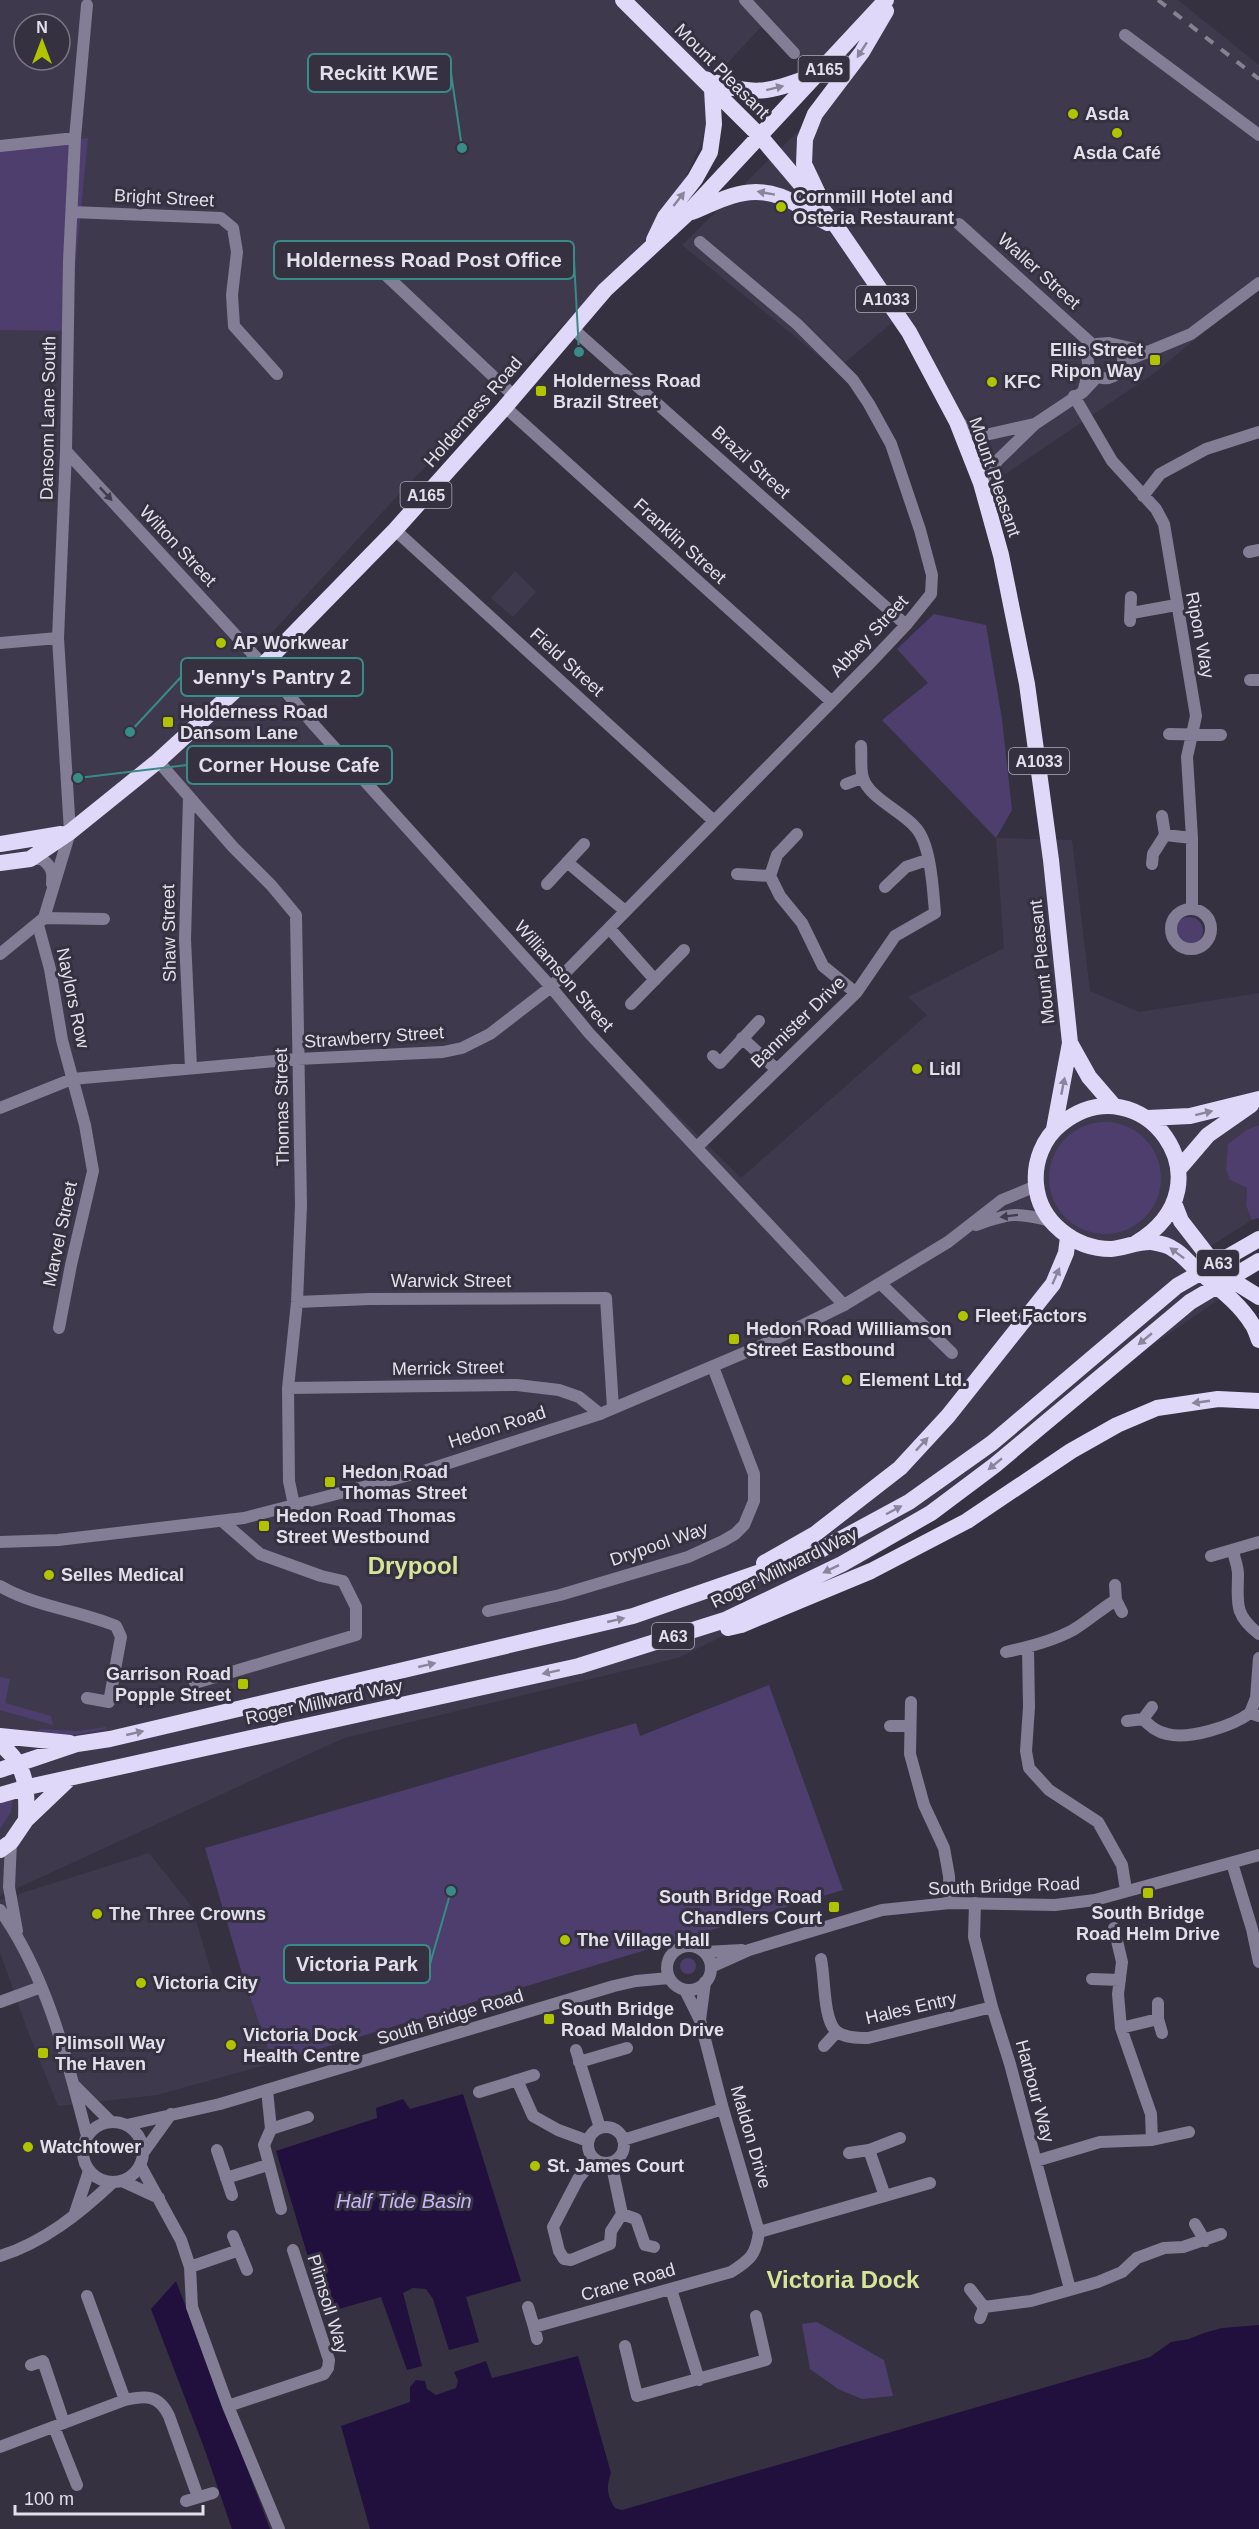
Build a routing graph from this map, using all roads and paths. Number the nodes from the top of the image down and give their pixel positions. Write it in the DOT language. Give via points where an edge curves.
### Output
graph roads {
  1 [pos="623,0"];
  2 [pos="745,0"];
  3 [pos="886,0"];
  4 [pos="892,0"];
  5 [pos="87,4"];
  6 [pos="1125,35"];
  7 [pos="795,53"];
  8 [pos="820,74"];
  9 [pos="698,76"];
  10 [pos="712,90"];
  11 [pos="759,135"];
  12 [pos="1259,135"];
  13 [pos="75,138"];
  14 [pos="0,146"];
  15 [pos="72,212"];
  16 [pos="687,214"];
  17 [pos="832,221"];
  18 [pos="959,224"];
  19 [pos="700,242"];
  20 [pos="355,246"];
  21 [pos="650,249"];
  22 [pos="1259,283"];
  23 [pos="572,327"];
  24 [pos="1113,344"];
  25 [pos="1094,345"];
  26 [pos="1150,352"];
  27 [pos="1123,362"];
  28 [pos="1093,373"];
  29 [pos="277,374"];
  30 [pos="1078,394"];
  31 [pos="509,402"];
  32 [pos="957,422"];
  33 [pos="1035,424"];
  34 [pos="1259,432"];
  35 [pos="66,451"];
  36 [pos="981,483"];
  37 [pos="1143,496"];
  38 [pos="394,530"];
  39 [pos="1131,597"];
  40 [pos="1176,605"];
  41 [pos="906,625"];
  42 [pos="58,638"];
  43 [pos="0,643"];
  44 [pos="263,665"];
  45 [pos="832,702"];
  46 [pos="1169,734"];
  47 [pos="1193,734"];
  48 [pos="1221,735"];
  49 [pos="861,746"];
  50 [pos="158,761"];
  51 [pos="862,778"];
  52 [pos="846,784"];
  53 [pos="189,797"];
  54 [pos="1162,816"];
  55 [pos="714,821"];
  56 [pos="70,832"];
  57 [pos="797,834"];
  58 [pos="1165,834"];
  59 [pos="1192,838"];
  60 [pos="0,844"];
  61 [pos="584,844"];
  62 [pos="30,859"];
  63 [pos="927,860"];
  64 [pos="567,862"];
  65 [pos="0,863"];
  66 [pos="1152,864"];
  67 [pos="737,874"];
  68 [pos="770,876"];
  69 [pos="546,884"];
  70 [pos="885,887"];
  71 [pos="52,894"];
  72 [pos="1192,909"];
  73 [pos="624,910"];
  74 [pos="104,919"];
  75 [pos="41,921"];
  76 [pos="609,928"];
  77 [pos="684,950"];
  78 [pos="0,954"];
  79 [pos="655,980"];
  80 [pos="551,987"];
  81 [pos="856,993"];
  82 [pos="631,1004"];
  83 [pos="759,1021"];
  84 [pos="742,1038"];
  85 [pos="1070,1043"];
  86 [pos="713,1056"];
  87 [pos="298,1059"];
  88 [pos="191,1068"];
  89 [pos="776,1069"];
  90 [pos="72,1079"];
  91 [pos="1259,1099"];
  92 [pos="1114,1106"];
  93 [pos="0,1108"];
  94 [pos="1148,1118"];
  95 [pos="1054,1130"];
  96 [pos="697,1147"];
  97 [pos="1178,1170"];
  98 [pos="1036,1185"];
  99 [pos="1174,1203"];
  100 [pos="1050,1221"];
  101 [pos="968,1228"];
  102 [pos="1068,1237"];
  103 [pos="1259,1239"];
  104 [pos="1136,1243"];
  105 [pos="1259,1261"];
  106 [pos="881,1284"];
  107 [pos="1259,1297"];
  108 [pos="297,1302"];
  109 [pos="844,1305"];
  110 [pos="59,1328"];
  111 [pos="1259,1340"];
  112 [pos="952,1353"];
  113 [pos="713,1367"];
  114 [pos="288,1388"];
  115 [pos="1259,1401"];
  116 [pos="613,1408"];
  117 [pos="600,1414"];
  118 [pos="294,1505"];
  119 [pos="222,1521"];
  120 [pos="0,1542"];
  121 [pos="1259,1542"];
  122 [pos="1233,1551"];
  123 [pos="1211,1556"];
  124 [pos="1115,1585"];
  125 [pos="0,1586"];
  126 [pos="721,1586"];
  127 [pos="488,1611"];
  128 [pos="1259,1634"];
  129 [pos="1028,1648"];
  130 [pos="1006,1652"];
  131 [pos="1259,1658"];
  132 [pos="579,1666"];
  133 [pos="195,1683"];
  134 [pos="87,1698"];
  135 [pos="911,1701"];
  136 [pos="1152,1707"];
  137 [pos="1255,1714"];
  138 [pos="1143,1719"];
  139 [pos="1127,1721"];
  140 [pos="890,1726"];
  141 [pos="910,1726"];
  142 [pos="0,1736"];
  143 [pos="0,1744"];
  144 [pos="77,1744"];
  145 [pos="18,1762"];
  146 [pos="0,1770"];
  147 [pos="70,1778"];
  148 [pos="28,1787"];
  149 [pos="0,1795"];
  150 [pos="26,1820"];
  151 [pos="6,1846"];
  152 [pos="1259,1855"];
  153 [pos="1232,1863"];
  154 [pos="1126,1890"];
  155 [pos="950,1903"];
  156 [pos="975,1903"];
  157 [pos="0,1910"];
  158 [pos="1114,1928"];
  159 [pos="17,1934"];
  160 [pos="750,1950"];
  161 [pos="705,1952"];
  162 [pos="821,1959"];
  163 [pos="667,1962"];
  164 [pos="1259,1962"];
  165 [pos="711,1966"];
  166 [pos="669,1978"];
  167 [pos="1092,1979"];
  168 [pos="1120,1980"];
  169 [pos="636,1981"];
  170 [pos="705,1982"];
  171 [pos="41,1987"];
  172 [pos="685,1989"];
  173 [pos="0,2002"];
  174 [pos="1158,2003"];
  175 [pos="992,2007"];
  176 [pos="1158,2019"];
  177 [pos="700,2020"];
  178 [pos="1121,2028"];
  179 [pos="837,2032"];
  180 [pos="1162,2033"];
  181 [pos="824,2046"];
  182 [pos="627,2048"];
  183 [pos="534,2075"];
  184 [pos="517,2080"];
  185 [pos="74,2085"];
  186 [pos="267,2090"];
  187 [pos="479,2092"];
  188 [pos="723,2109"];
  189 [pos="171,2114"];
  190 [pos="308,2117"];
  191 [pos="111,2122"];
  192 [pos="127,2126"];
  193 [pos="600,2128"];
  194 [pos="271,2129"];
  195 [pos="1190,2132"];
  196 [pos="87,2136"];
  197 [pos="900,2138"];
  198 [pos="623,2140"];
  199 [pos="1152,2140"];
  200 [pos="588,2141"];
  201 [pos="217,2150"];
  202 [pos="869,2150"];
  203 [pos="849,2153"];
  204 [pos="594,2158"];
  205 [pos="141,2159"];
  206 [pos="1036,2161"];
  207 [pos="611,2162"];
  208 [pos="268,2165"];
  209 [pos="89,2172"];
  210 [pos="226,2178"];
  211 [pos="117,2182"];
  212 [pos="930,2183"];
  213 [pos="232,2195"];
  214 [pos="885,2196"];
  215 [pos="159,2198"];
  216 [pos="281,2209"];
  217 [pos="622,2214"];
  218 [pos="73,2217"];
  219 [pos="1195,2224"];
  220 [pos="759,2232"];
  221 [pos="1221,2234"];
  222 [pos="233,2236"];
  223 [pos="1205,2241"];
  224 [pos="654,2247"];
  225 [pos="238,2250"];
  226 [pos="293,2250"];
  227 [pos="0,2256"];
  228 [pos="190,2267"];
  229 [pos="247,2270"];
  230 [pos="671,2289"];
  231 [pos="970,2289"];
  232 [pos="1070,2289"];
  233 [pos="87,2296"];
  234 [pos="528,2307"];
  235 [pos="756,2316"];
  236 [pos="624,2346"];
  237 [pos="30,2365"];
  238 [pos="699,2380"];
  239 [pos="125,2400"];
  240 [pos="228,2406"];
  241 [pos="59,2425"];
  242 [pos="0,2447"];
  243 [pos="77,2485"];
  244 [pos="213,2493"];
  245 [pos="279,2529"];
  1 -- 9 [label="highway, Mount Pleasant / A1033"];
  2 -- 7 [label="street"];
  3 -- 8 [label="highway, Holderness Road / A165"];
  4 -- 17 [label="highway, one-way" via="862,52 815,114 805,139 804,164"];
  5 -- 13 [label="street, Dansom Lane South"];
  6 -- 12 [label="street"];
  9 -- 8 [label="highway, one-way" via="754,92 773,90"];
  8 -- 11 [label="highway, Holderness Road / A165"];
  9 -- 10 [label="highway, Mount Pleasant / A1033"];
  10 -- 11 [label="highway, Mount Pleasant / A1033"];
  21 -- 10 [label="highway, one-way" via="664,217 695,179 710,152 714,124"];
  11 -- 16 [label="highway, Holderness Road / A165"];
  11 -- 17 [label="highway, Mount Pleasant / A1033"];
  13 -- 14 [label="street"];
  13 -- 15 [label="street, Dansom Lane South"];
  15 -- 29 [label="street, Bright Street" via="220,218 233,228 237,252 232,295 234,326"];
  15 -- 35 [label="street, Dansom Lane South"];
  17 -- 16 [label="highway, one-way" via="770,192 751,191"];
  16 -- 21 [label="highway, Holderness Road / A165"];
  17 -- 32 [label="highway, Mount Pleasant / A1033" via="909,332"];
  18 -- 25 [label="street, Waller Street"];
  19 -- 41 [label="street, Abbey Street" via="797,324 852,380 891,444 932,575 931,594"];
  20 -- 31 [label="street, Franklin Street"];
  21 -- 23 [label="highway, Holderness Road / A165"];
  22 -- 26 [label="street" via="1191,334"];
  23 -- 31 [label="highway, Holderness Road / A165"];
  23 -- 41 [label="street, Brazil Street"];
  24 -- 25 [label="street"];
  24 -- 26 [label="street"];
  24 -- 27 [label="street" via="1121,351"];
  25 -- 28 [label="street" via="1087,356"];
  26 -- 27 [label="street"];
  27 -- 28 [label="street" via="1113,377 1104,379"];
  28 -- 30 [label="street"];
  30 -- 33 [label="street"];
  30 -- 37 [label="street, Ripon Way" via="1112,460"];
  31 -- 38 [label="highway, Holderness Road / A165"];
  31 -- 45 [label="street, Franklin Street"];
  32 -- 33 [label="street" via="981,436"];
  32 -- 36 [label="highway, Mount Pleasant / A1033"];
  33 -- 36 [label="street"];
  34 -- 37 [label="street" via="1206,449 1161,474"];
  35 -- 42 [label="street, Dansom Lane South"];
  35 -- 44 [label="street, Wilton Street, one-way"];
  36 -- 85 [label="highway, Mount Pleasant / A1033" via="1001,555 1036,738"];
  37 -- 40 [label="street, Ripon Way" via="1164,524"];
  38 -- 44 [label="highway, Holderness Road / A165"];
  38 -- 55 [label="street, Field Street"];
  39 -- 40 [label="street" via="1131,617"];
  40 -- 47 [label="street, Ripon Way" via="1196,716"];
  41 -- 45 [label="street, Abbey Street"];
  42 -- 43 [label="street"];
  42 -- 56 [label="street, Dansom Lane South"];
  44 -- 50 [label="highway, Holderness Road / A165"];
  44 -- 80 [label="street, Williamson Street"];
  45 -- 55 [label="street, Abbey Street"];
  46 -- 47 [label="street"];
  47 -- 48 [label="street"];
  47 -- 59 [label="street, Ripon Way" via="1187,757"];
  49 -- 51 [label="street"];
  50 -- 53 [label="street, Thomas Street"];
  50 -- 56 [label="highway, Holderness Road / A165"];
  51 -- 52 [label="street"];
  51 -- 63 [label="street, Bannister Drive" via="868,789 917,828"];
  53 -- 87 [label="street, Thomas Street" via="296,915"];
  53 -- 88 [label="street, Shaw Street" via="185,939"];
  54 -- 58 [label="street"];
  55 -- 73 [label="street, Abbey Street"];
  56 -- 60 [label="highway, A165"];
  56 -- 62 [label="highway, A165"];
  56 -- 71 [label="street, Dansom Lane South"];
  57 -- 68 [label="street" via="777,855"];
  58 -- 59 [label="street"];
  58 -- 66 [label="street" via="1153,854"];
  59 -- 72 [label="street, Ripon Way"];
  61 -- 64 [label="street"];
  62 -- 65 [label="highway, A165"];
  62 -- 71 [label="street" via="42,859 53,870"];
  63 -- 70 [label="street" via="906,867"];
  63 -- 81 [label="street, Bannister Drive" via="935,913 895,936"];
  64 -- 69 [label="street"];
  64 -- 73 [label="street"];
  67 -- 68 [label="street"];
  68 -- 81 [label="street" via="802,923 823,966"];
  71 -- 75 [label="street, Dansom Lane South"];
  73 -- 76 [label="street, Abbey Street"];
  74 -- 75 [label="street"];
  75 -- 78 [label="street"];
  75 -- 90 [label="street, Naylors Row"];
  76 -- 79 [label="street"];
  76 -- 80 [label="street, Abbey Street"];
  77 -- 79 [label="street"];
  79 -- 82 [label="street"];
  80 -- 87 [label="street, Strawberry Street" via="490,1034 462,1048 406,1055"];
  80 -- 96 [label="street, Williamson Street"];
  81 -- 89 [label="street, Bannister Drive"];
  83 -- 84 [label="street"];
  84 -- 86 [label="street" via="720,1062"];
  84 -- 89 [label="street"];
  85 -- 92 [label="highway, A1033" via="1089,1077"];
  95 -- 85 [label="highway, A1033, one-way"];
  87 -- 88 [label="street, Strawberry Street"];
  87 -- 108 [label="street, Thomas Street" via="301,1205"];
  88 -- 90 [label="street, Strawberry Street"];
  89 -- 96 [label="street, Bannister Drive"];
  90 -- 93 [label="street, Strawberry Street"];
  90 -- 110 [label="street, Marvel Street" via="86,1125 93,1171"];
  94 -- 91 [label="highway, A1033, one-way" via="1191,1116"];
  91 -- 97 [label="highway, A1033" via="1208,1135"];
  92 -- 94 [label="highway, A1033"];
  92 -- 95 [label="highway, A1033" via="1092,1108 1071,1116"];
  94 -- 97 [label="highway, A1033" via="1163,1132"];
  95 -- 98 [label="highway, A1033" via="1043,1146"];
  96 -- 109 [label="street, Williamson Street"];
  97 -- 99 [label="highway, A1033"];
  98 -- 100 [label="highway, A1033"];
  98 -- 101 [label="street, Hedon Road" via="1002,1200"];
  99 -- 104 [label="highway, A1033" via="1159,1226"];
  99 -- 107 [label="highway" via="1181,1221 1222,1274"];
  100 -- 101 [label="street, Hedon Road, one-way" via="1008,1214"];
  100 -- 102 [label="highway, A1033"];
  101 -- 106 [label="street, Hedon Road"];
  102 -- 104 [label="highway, A1033" via="1090,1247 1113,1249"];
  126 -- 102 [label="highway, A63, one-way" via="815,1534 900,1468 948,1416 1053,1284"];
  126 -- 103 [label="highway, Roger Millward Way / A63, one-way" via="815,1553 909,1502 992,1443 1177,1286"];
  111 -- 104 [label="highway, one-way" via="1252,1324 1228,1297 1172,1248 1152,1242"];
  105 -- 132 [label="highway, Roger Millward Way / A63, one-way" via="1190,1302 995,1465 931,1513 842,1564 725,1620"];
  106 -- 109 [label="street, Hedon Road"];
  106 -- 112 [label="street"];
  108 -- 114 [label="street, Thomas Street"];
  108 -- 116 [label="street, Warwick Street" via="606,1298"];
  109 -- 113 [label="street, Hedon Road"];
  113 -- 116 [label="street, Hedon Road"];
  113 -- 127 [label="street, Drypool Way" via="754,1474 754,1501 744,1525 723,1541 688,1557 560,1595"];
  114 -- 117 [label="street, Merrick Street" via="517,1385 559,1390 579,1397"];
  114 -- 118 [label="street, Thomas Street" via="289,1481"];
  115 -- 132 [label="highway, A63, one-way" via="1218,1399 1157,1408 1071,1451 967,1521 871,1571 741,1625"];
  116 -- 117 [label="street, Hedon Road"];
  117 -- 118 [label="street, Hedon Road" via="421,1472"];
  118 -- 119 [label="street, Hedon Road"];
  119 -- 120 [label="street, Hedon Road" via="58,1540"];
  119 -- 133 [label="street" via="260,1554 343,1581 356,1607 356,1635"];
  121 -- 122 [label="street"];
  122 -- 123 [label="street"];
  122 -- 128 [label="street" via="1238,1574 1237,1603 1248,1625"];
  124 -- 129 [label="street" via="1119,1606"];
  125 -- 134 [label="street" via="116,1626 121,1637 109,1701"];
  144 -- 126 [label="highway, Roger Millward Way / A63, one-way" via="633,1616"];
  129 -- 130 [label="street"];
  129 -- 154 [label="street" via="1029,1768 1049,1790 1098,1822 1122,1865"];
  131 -- 137 [label="street"];
  132 -- 147 [label="highway, Roger Millward Way / A63, one-way"];
  135 -- 141 [label="street"];
  136 -- 138 [label="street"];
  137 -- 138 [label="street" via="1183,1736 1155,1730"];
  138 -- 139 [label="street"];
  140 -- 141 [label="street"];
  141 -- 155 [label="street" via="910,1754 924,1805 944,1848"];
  142 -- 144 [label="highway, Roger Millward Way / A63"];
  143 -- 145 [label="highway"];
  144 -- 145 [label="highway, Roger Millward Way / A63"];
  145 -- 146 [label="highway, Roger Millward Way / A63"];
  145 -- 148 [label="highway"];
  147 -- 148 [label="highway, Roger Millward Way / A63"];
  147 -- 150 [label="highway"];
  148 -- 149 [label="highway, Roger Millward Way / A63"];
  148 -- 150 [label="highway"];
  150 -- 151 [label="highway"];
  151 -- 159 [label="street"];
  152 -- 153 [label="street, South Bridge Road"];
  153 -- 154 [label="street, South Bridge Road"];
  153 -- 164 [label="street"];
  154 -- 156 [label="street, South Bridge Road" via="1095,1900 1055,1905"];
  155 -- 156 [label="street, South Bridge Road"];
  155 -- 160 [label="street, South Bridge Road" via="882,1910"];
  156 -- 175 [label="street, Harbour Way" via="974,1937"];
  157 -- 159 [label="street"];
  158 -- 168 [label="street" via="1122,1962"];
  159 -- 171 [label="street"];
  160 -- 161 [label="street, South Bridge Road"];
  160 -- 165 [label="street, South Bridge Road"];
  161 -- 163 [label="street" via="683,1946"];
  161 -- 165 [label="street"];
  162 -- 179 [label="street" via="826,2007"];
  163 -- 166 [label="street"];
  163 -- 169 [label="street, South Bridge Road"];
  165 -- 170 [label="street"];
  166 -- 169 [label="street, South Bridge Road"];
  166 -- 172 [label="street" via="678,1988"];
  167 -- 168 [label="street"];
  168 -- 178 [label="street"];
  169 -- 186 [label="street, South Bridge Road"];
  170 -- 172 [label="street"];
  170 -- 177 [label="street, Maldon Drive"];
  171 -- 173 [label="street"];
  171 -- 185 [label="street"];
  172 -- 177 [label="street, Maldon Drive"];
  174 -- 176 [label="street"];
  175 -- 179 [label="street, Hales Entry" via="868,2038"];
  175 -- 206 [label="street, Harbour Way"];
  176 -- 178 [label="street"];
  176 -- 180 [label="street"];
  177 -- 188 [label="street, Maldon Drive"];
  178 -- 199 [label="street" via="1151,2114"];
  179 -- 181 [label="street"];
  182 -- 193 [label="street" via="577,2056"];
  183 -- 184 [label="street"];
  184 -- 187 [label="street"];
  184 -- 200 [label="street" via="533,2116"];
  185 -- 191 [label="street"];
  185 -- 196 [label="street"];
  186 -- 189 [label="street, South Bridge Road"];
  186 -- 194 [label="street"];
  188 -- 198 [label="street"];
  188 -- 220 [label="street, Maldon Drive"];
  189 -- 192 [label="street, South Bridge Road"];
  189 -- 205 [label="street"];
  190 -- 194 [label="street"];
  191 -- 192 [label="street"];
  191 -- 196 [label="street"];
  192 -- 205 [label="street" via="139,2137"];
  193 -- 198 [label="street" via="611,2127"];
  193 -- 200 [label="street"];
  194 -- 208 [label="street" via="264,2145"];
  195 -- 199 [label="street"];
  196 -- 209 [label="street" via="82,2154"];
  197 -- 202 [label="street"];
  198 -- 207 [label="street" via="622,2154"];
  199 -- 206 [label="street" via="1100,2142"];
  200 -- 204 [label="street"];
  201 -- 210 [label="street"];
  202 -- 203 [label="street"];
  202 -- 214 [label="street"];
  204 -- 207 [label="street"];
  204 -- 217 [label="street" via="553,2226 564,2259 571,2260 609,2244 611,2231"];
  205 -- 211 [label="street" via="135,2172"];
  205 -- 215 [label="street"];
  206 -- 232 [label="street, Harbour Way"];
  207 -- 217 [label="street"];
  208 -- 210 [label="street"];
  208 -- 216 [label="street"];
  209 -- 211 [label="street" via="95,2178"];
  209 -- 218 [label="street"];
  210 -- 213 [label="street"];
  211 -- 215 [label="street"];
  211 -- 218 [label="street"];
  212 -- 214 [label="street"];
  214 -- 220 [label="street"];
  215 -- 228 [label="street"];
  217 -- 224 [label="street" via="636,2219 645,2245"];
  218 -- 227 [label="street"];
  219 -- 223 [label="street"];
  220 -- 230 [label="street, Crane Road" via="757,2248 748,2261 731,2272"];
  221 -- 223 [label="street"];
  222 -- 225 [label="street"];
  223 -- 232 [label="street" via="1164,2248 1137,2258 1122,2272"];
  225 -- 228 [label="street"];
  225 -- 229 [label="street"];
  226 -- 240 [label="street, Plimsoll Way" via="329,2360 328,2368 324,2374"];
  228 -- 240 [label="street" via="192,2307"];
  230 -- 234 [label="street, Crane Road" via="536,2333"];
  230 -- 238 [label="street"];
  231 -- 232 [label="street" via="982,2313"];
  233 -- 239 [label="street"];
  235 -- 238 [label="street" via="766,2360"];
  236 -- 238 [label="street" via="637,2396"];
  237 -- 241 [label="street" via="43,2361"];
  239 -- 241 [label="street"];
  239 -- 244 [label="street" via="141,2396 164,2405 192,2499"];
  240 -- 245 [label="street"];
  241 -- 242 [label="street"];
  241 -- 243 [label="street"];
}
